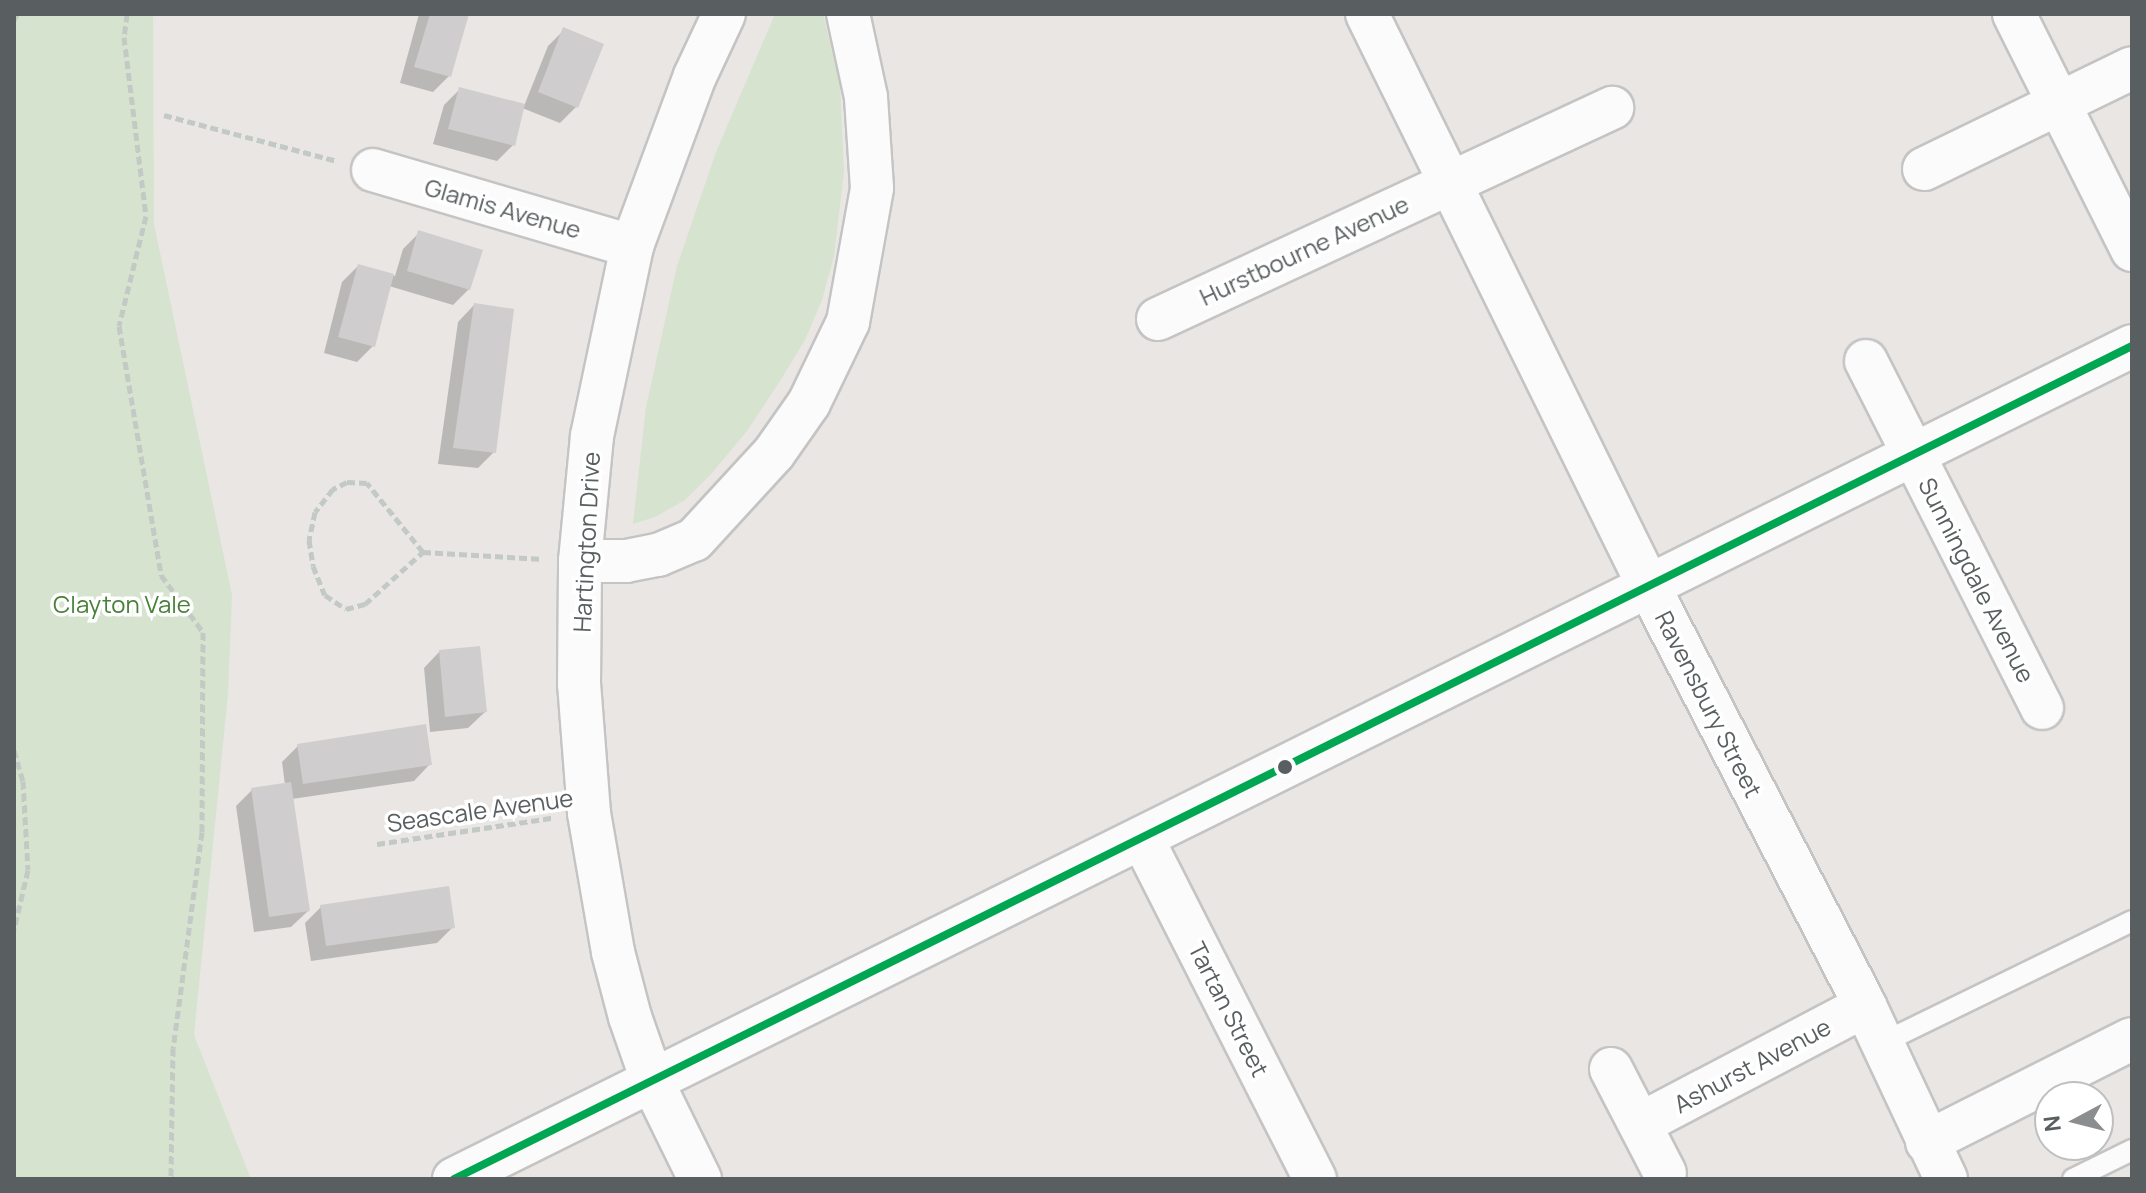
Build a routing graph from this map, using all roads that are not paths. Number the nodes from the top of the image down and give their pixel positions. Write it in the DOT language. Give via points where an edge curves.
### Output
graph roads {
  1 [pos="724,14"];
  2 [pos="848,14"];
  3 [pos="1367,14"];
  4 [pos="2014,14"];
  5 [pos="2132,68"];
  6 [pos="2058,104"];
  7 [pos="1612,108"];
  8 [pos="1924,169"];
  9 [pos="373,170"];
  10 [pos="1450,182"];
  11 [pos="632,246"];
  12 [pos="2132,250"];
  13 [pos="1158,319"];
  14 [pos="2132,346"];
  15 [pos="1866,361"];
  16 [pos="1913,453"];
  17 [pos="580,561"];
  18 [pos="1649,587"];
  19 [pos="2042,708"];
  20 [pos="1143,840"];
  21 [pos="2132,921"];
  22 [pos="1865,1006"];
  23 [pos="2132,1039"];
  24 [pos="1882,1043"];
  25 [pos="1611,1069"];
  26 [pos="653,1083"];
  27 [pos="1640,1124"];
  28 [pos="1927,1142"];
  29 [pos="2132,1150"];
  30 [pos="1665,1173"];
  31 [pos="454,1179"];
  32 [pos="700,1179"];
  33 [pos="1315,1179"];
  34 [pos="1946,1179"];
  35 [pos="2073,1179"];
  1 -- 11 [label="street, Hartington Drive" via="695,76"];
  2 -- 17 [label="street" via="866,97 872,188 848,322 809,403 774,453 694,540 626,561"];
  3 -- 10 [label="street, Ravensbury Street"];
  4 -- 6 [label="street"];
  5 -- 6 [label="street"];
  6 -- 8 [label="street"];
  6 -- 12 [label="street"];
  7 -- 10 [label="street, Hurstbourne Avenue"];
  9 -- 11 [label="street, Glamis Avenue"];
  10 -- 13 [label="street, Hurstbourne Avenue"];
  10 -- 18 [label="street, Ravensbury Street"];
  11 -- 17 [label="street, Hartington Drive" via="592,436"];
  14 -- 16 [label="street"];
  15 -- 16 [label="street, Sunningdale Avenue"];
  16 -- 18 [label="street"];
  16 -- 19 [label="street, Sunningdale Avenue"];
  17 -- 26 [label="street, Hartington Drive" via="579,684 589,813 613,952"];
  18 -- 20 [label="street"];
  18 -- 22 [label="street, Ravensbury Street"];
  20 -- 26 [label="street"];
  20 -- 33 [label="street, Tartan Street"];
  21 -- 24 [label="lane"];
  22 -- 24 [label="street, Ravensbury Street"];
  22 -- 27 [label="street, Ashurst Avenue"];
  23 -- 28 [label="street"];
  24 -- 28 [label="street, Ravensbury Street"];
  25 -- 27 [label="street"];
  26 -- 31 [label="street"];
  26 -- 32 [label="street, Hartington Drive"];
  27 -- 30 [label="street"];
  28 -- 34 [label="street, Ravensbury Street"];
  29 -- 35 [label="lane"];
}
